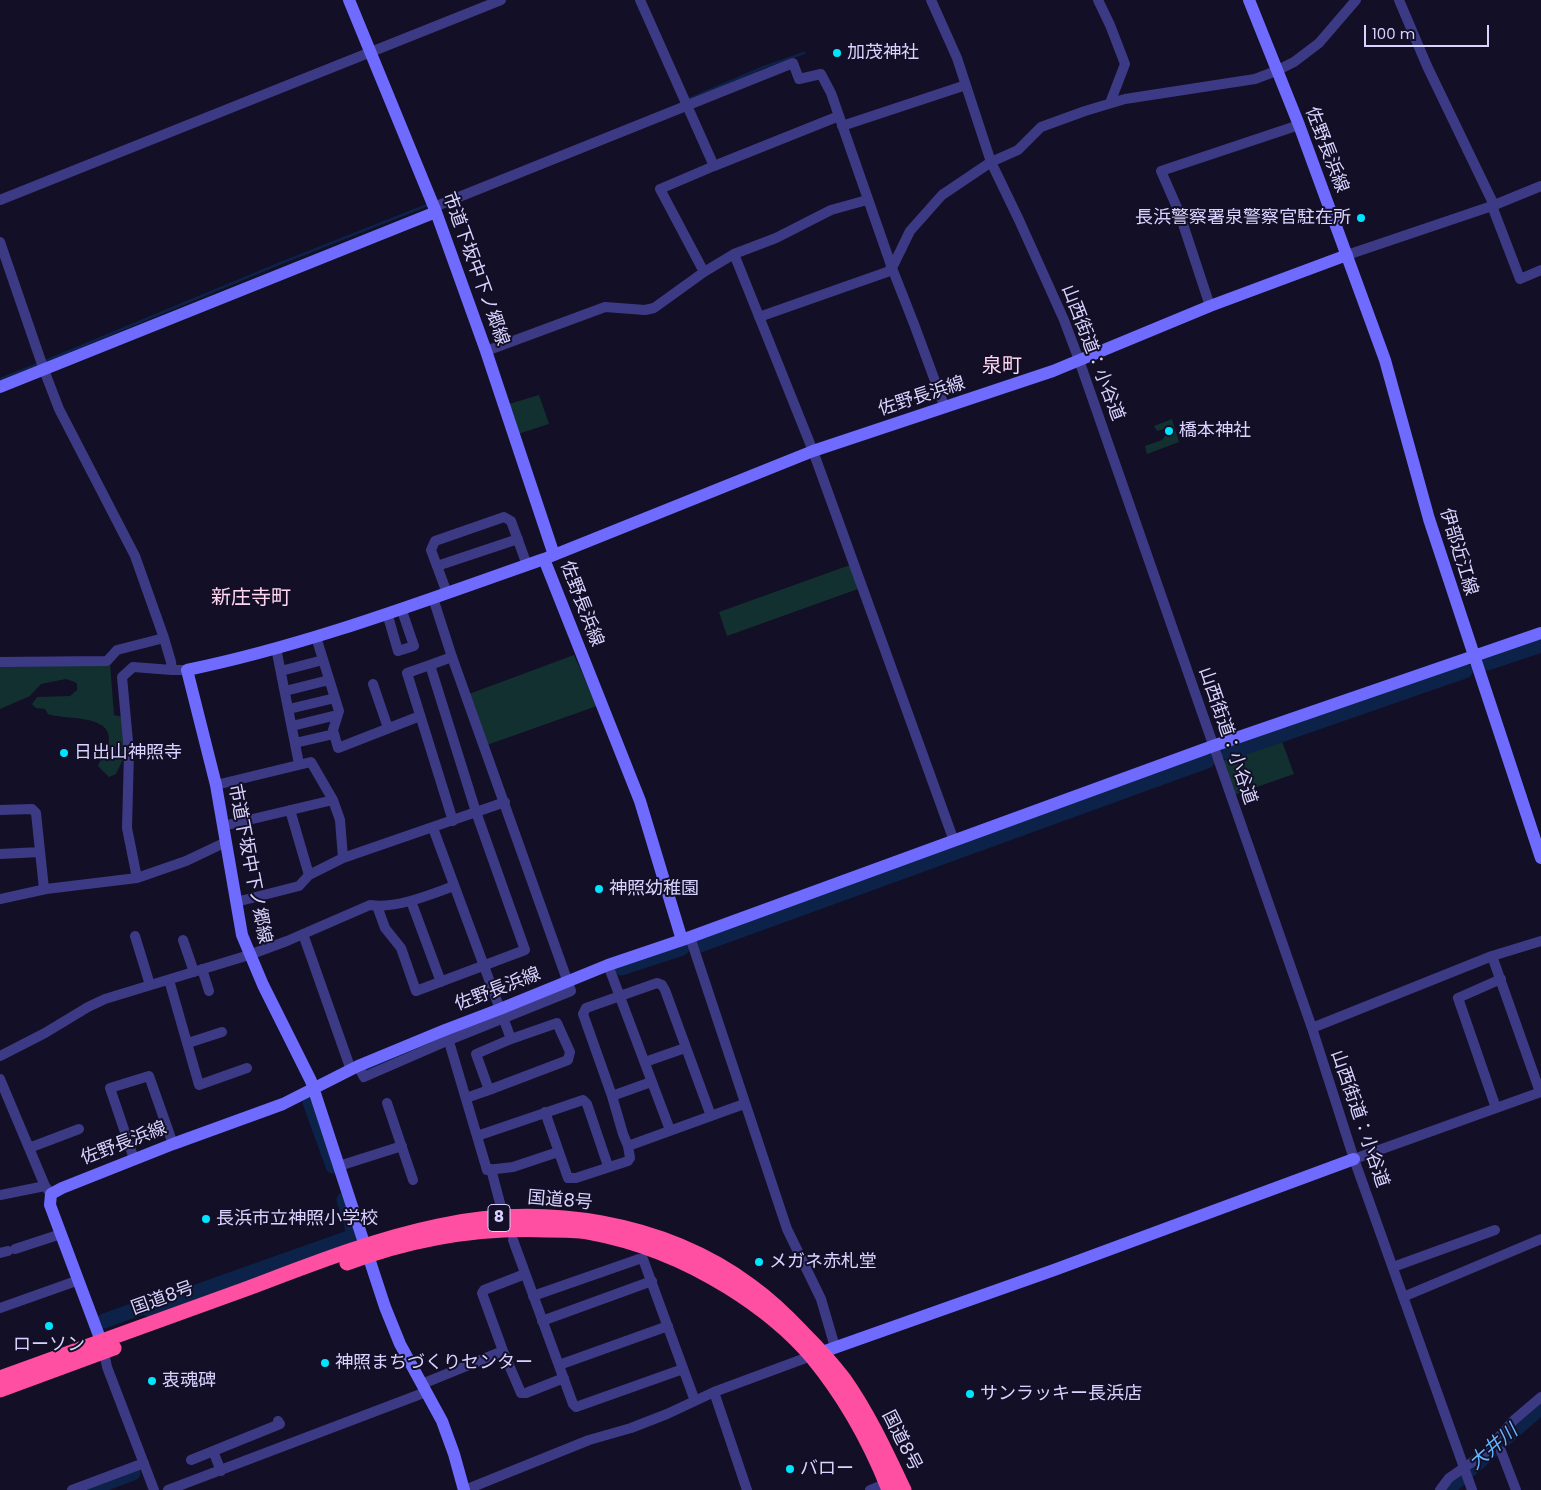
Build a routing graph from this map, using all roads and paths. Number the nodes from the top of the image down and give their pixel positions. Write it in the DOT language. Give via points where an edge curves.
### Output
graph roads {
  1 [pos="350,0"];
  2 [pos="501,0"];
  3 [pos="640,0"];
  4 [pos="931,0"];
  5 [pos="1098,0"];
  6 [pos="1248,0"];
  7 [pos="1356,0"];
  8 [pos="1399,0"];
  9 [pos="371,52"];
  10 [pos="1276,71"];
  11 [pos="966,85"];
  12 [pos="1110,103"];
  13 [pos="687,107"];
  14 [pos="841,121"];
  15 [pos="1299,125"];
  16 [pos="991,162"];
  17 [pos="714,166"];
  18 [pos="1541,186"];
  19 [pos="0,200"];
  20 [pos="867,200"];
  21 [pos="434,205"];
  22 [pos="1493,205"];
  23 [pos="0,242"];
  24 [pos="734,254"];
  25 [pos="1347,254"];
  26 [pos="892,268"];
  27 [pos="1541,270"];
  28 [pos="704,272"];
  29 [pos="1210,306"];
  30 [pos="759,318"];
  31 [pos="486,352"];
  32 [pos="1079,360"];
  33 [pos="42,365"];
  34 [pos="0,387"];
  35 [pos="945,408"];
  36 [pos="813,451"];
  37 [pos="518,539"];
  38 [pos="549,557"];
  39 [pos="527,565"];
  40 [pos="437,566"];
  41 [pos="447,593"];
  42 [pos="433,598"];
  43 [pos="401,608"];
  44 [pos="386,613"];
  45 [pos="1541,633"];
  46 [pos="316,637"];
  47 [pos="164,638"];
  48 [pos="276,648"];
  49 [pos="1473,656"];
  50 [pos="452,657"];
  51 [pos="323,660"];
  52 [pos="0,662"];
  53 [pos="430,665"];
  54 [pos="172,670"];
  55 [pos="187,670"];
  56 [pos="281,671"];
  57 [pos="330,680"];
  58 [pos="373,684"];
  59 [pos="285,691"];
  60 [pos="335,698"];
  61 [pos="289,709"];
  62 [pos="338,715"];
  63 [pos="420,716"];
  64 [pos="292,726"];
  65 [pos="388,728"];
  66 [pos="334,734"];
  67 [pos="295,743"];
  68 [pos="1213,746"];
  69 [pos="299,764"];
  70 [pos="216,785"];
  71 [pos="332,800"];
  72 [pos="505,802"];
  73 [pos="0,810"];
  74 [pos="290,810"];
  75 [pos="476,812"];
  76 [pos="452,821"];
  77 [pos="223,826"];
  78 [pos="433,828"];
  79 [pos="954,840"];
  80 [pos="226,842"];
  81 [pos="40,852"];
  82 [pos="0,854"];
  83 [pos="344,858"];
  84 [pos="1541,858"];
  85 [pos="309,876"];
  86 [pos="137,878"];
  87 [pos="454,886"];
  88 [pos="44,889"];
  89 [pos="0,899"];
  90 [pos="411,901"];
  91 [pos="236,902"];
  92 [pos="377,906"];
  93 [pos="303,934"];
  94 [pos="135,936"];
  95 [pos="686,939"];
  96 [pos="183,940"];
  97 [pos="1541,941"];
  98 [pos="249,955"];
  99 [pos="1492,956"];
  100 [pos="608,965"];
  101 [pos="483,966"];
  102 [pos="198,970"];
  103 [pos="169,980"];
  104 [pos="1501,980"];
  105 [pos="441,982"];
  106 [pos="150,985"];
  107 [pos="569,986"];
  108 [pos="209,991"];
  109 [pos="621,996"];
  110 [pos="501,1014"];
  111 [pos="1312,1028"];
  112 [pos="222,1032"];
  113 [pos="447,1035"];
  114 [pos="511,1039"];
  115 [pos="188,1043"];
  116 [pos="685,1048"];
  117 [pos="0,1056"];
  118 [pos="645,1062"];
  119 [pos="247,1068"];
  120 [pos="358,1070"];
  121 [pos="0,1079"];
  122 [pos="652,1082"];
  123 [pos="313,1090"];
  124 [pos="489,1090"];
  125 [pos="1541,1092"];
  126 [pos="612,1096"];
  127 [pos="466,1098"];
  128 [pos="387,1103"];
  129 [pos="744,1104"];
  130 [pos="1496,1108"];
  131 [pos="544,1112"];
  132 [pos="711,1116"];
  133 [pos="79,1130"];
  134 [pos="670,1130"];
  135 [pos="477,1136"];
  136 [pos="173,1144"];
  137 [pos="402,1146"];
  138 [pos="628,1146"];
  139 [pos="29,1148"];
  140 [pos="558,1152"];
  141 [pos="134,1159"];
  142 [pos="1354,1159"];
  143 [pos="339,1166"];
  144 [pos="608,1166"];
  145 [pos="491,1169"];
  146 [pos="413,1180"];
  147 [pos="48,1190"];
  148 [pos="0,1195"];
  149 [pos="501,1207"];
  150 [pos="1495,1230"];
  151 [pos="61,1234"];
  152 [pos="1541,1239"];
  153 [pos="513,1240"];
  154 [pos="367,1250"];
  155 [pos="8,1251"];
  156 [pos="1393,1267"];
  157 [pos="525,1274"];
  158 [pos="79,1280"];
  159 [pos="652,1281"];
  160 [pos="533,1296"];
  161 [pos="1403,1296"];
  162 [pos="0,1308"];
  163 [pos="542,1321"];
  164 [pos="668,1326"];
  165 [pos="103,1346"];
  166 [pos="503,1351"];
  167 [pos="823,1352"];
  168 [pos="559,1365"];
  169 [pos="683,1369"];
  170 [pos="0,1378"];
  171 [pos="564,1378"];
  172 [pos="424,1388"];
  173 [pos="0,1390"];
  174 [pos="714,1392"];
  175 [pos="1541,1397"];
  176 [pos="695,1401"];
  177 [pos="278,1421"];
  178 [pos="213,1451"];
  179 [pos="1501,1451"];
  180 [pos="191,1460"];
  181 [pos="144,1463"];
  182 [pos="1464,1467"];
  183 [pos="221,1470"];
  184 [pos="888,1486"];
  185 [pos="72,1490"];
  186 [pos="154,1490"];
  187 [pos="168,1490"];
  188 [pos="464,1490"];
  189 [pos="747,1490"];
  190 [pos="870,1490"];
  191 [pos="904,1490"];
  192 [pos="1440,1490"];
  193 [pos="1472,1490"];
  194 [pos="1516,1490"];
  1 -- 9 [label="street, 市道下坂中下ノ郷線"];
  2 -- 9 [label="street"];
  3 -- 13 [label="street"];
  4 -- 11 [label="street, 山西街道：小谷道"];
  5 -- 12 [label="street" via="1125,64"];
  6 -- 10 [label="street, 佐野長浜線"];
  7 -- 10 [label="street" via="1319,43"];
  8 -- 22 [label="street"];
  9 -- 19 [label="street"];
  9 -- 21 [label="street, 市道下坂中下ノ郷線"];
  10 -- 12 [label="street" via="1255,79"];
  10 -- 15 [label="street, 佐野長浜線"];
  11 -- 14 [label="street"];
  11 -- 16 [label="street, 山西街道：小谷道"];
  12 -- 16 [label="street" via="1041,127 1018,150"];
  13 -- 14 [label="street" via="794,64 799,79 821,74"];
  13 -- 17 [label="street"];
  13 -- 21 [label="street"];
  14 -- 17 [label="street"];
  14 -- 20 [label="street"];
  15 -- 25 [label="street, 佐野長浜線"];
  15 -- 29 [label="street" via="1162,171"];
  16 -- 26 [label="street" via="942,195 910,231"];
  16 -- 32 [label="street, 山西街道：小谷道" via="1020,220"];
  17 -- 28 [label="street" via="660,189"];
  18 -- 22 [label="street"];
  20 -- 24 [label="street" via="831,210 776,238"];
  20 -- 26 [label="street"];
  21 -- 31 [label="street, 市道下坂中下ノ郷線"];
  21 -- 33 [label="street"];
  22 -- 25 [label="street"];
  22 -- 27 [label="street" via="1520,278"];
  23 -- 33 [label="street"];
  24 -- 28 [label="street"];
  24 -- 30 [label="street"];
  25 -- 29 [label="street, 佐野長浜線"];
  25 -- 49 [label="street, 伊部近江線" via="1386,360 1429,519"];
  26 -- 30 [label="street"];
  26 -- 35 [label="street"];
  28 -- 31 [label="street" via="654,308 605,307"];
  29 -- 32 [label="street, 佐野長浜線"];
  30 -- 36 [label="street"];
  31 -- 38 [label="street, 市道下坂中下ノ郷線"];
  32 -- 35 [label="street, 佐野長浜線"];
  32 -- 68 [label="street, 山西街道：小谷道"];
  33 -- 34 [label="street"];
  33 -- 47 [label="street" via="59,409 135,556"];
  35 -- 36 [label="street, 佐野長浜線"];
  36 -- 38 [label="street, 佐野長浜線"];
  36 -- 79 [label="street"];
  37 -- 39 [label="street"];
  37 -- 40 [label="street"];
  37 -- 40 [label="street" via="512,521 504,517 467,528 435,541 431,550"];
  38 -- 39 [label="street"];
  38 -- 95 [label="street, 佐野長浜線" via="568,622 640,801"];
  39 -- 41 [label="street"];
  40 -- 41 [label="street"];
  41 -- 42 [label="street"];
  42 -- 43 [label="street"];
  42 -- 50 [label="street"];
  43 -- 44 [label="street"];
  43 -- 44 [label="street" via="414,646 398,651"];
  44 -- 46 [label="street"];
  45 -- 49 [label="street"];
  46 -- 48 [label="street"];
  46 -- 51 [label="street"];
  47 -- 52 [label="street" via="117,650 106,661"];
  47 -- 54 [label="street"];
  48 -- 55 [label="street"];
  48 -- 56 [label="street"];
  49 -- 68 [label="street"];
  49 -- 84 [label="street, 伊部近江線"];
  50 -- 53 [label="street"];
  50 -- 72 [label="street"];
  51 -- 56 [label="street"];
  51 -- 57 [label="street"];
  53 -- 63 [label="street" via="407,673"];
  53 -- 75 [label="street"];
  54 -- 55 [label="street"];
  54 -- 86 [label="street" via="133,666 122,677 129,752 127,828"];
  55 -- 70 [label="street, 市道下坂中下ノ郷線"];
  56 -- 59 [label="street"];
  57 -- 59 [label="street"];
  57 -- 60 [label="street"];
  58 -- 65 [label="street"];
  59 -- 61 [label="street"];
  60 -- 61 [label="street"];
  60 -- 62 [label="street"];
  61 -- 64 [label="street"];
  62 -- 64 [label="street"];
  62 -- 66 [label="street"];
  63 -- 65 [label="street"];
  63 -- 76 [label="street"];
  64 -- 67 [label="street"];
  65 -- 66 [label="street" via="338,748"];
  66 -- 67 [label="street"];
  67 -- 69 [label="street"];
  68 -- 79 [label="street"];
  68 -- 111 [label="street, 山西街道：小谷道"];
  69 -- 70 [label="street"];
  69 -- 71 [label="street" via="311,762"];
  70 -- 77 [label="street, 市道下坂中下ノ郷線"];
  71 -- 74 [label="street"];
  71 -- 83 [label="street" via="340,820"];
  72 -- 75 [label="street"];
  72 -- 107 [label="street"];
  73 -- 81 [label="street" via="32,809 36,813"];
  74 -- 77 [label="street"];
  74 -- 85 [label="street"];
  75 -- 76 [label="street"];
  75 -- 101 [label="street" via="525,950"];
  76 -- 78 [label="street"];
  77 -- 80 [label="street, 市道下坂中下ノ郷線"];
  78 -- 83 [label="street"];
  78 -- 87 [label="street"];
  79 -- 95 [label="street"];
  80 -- 86 [label="street" via="186,861"];
  80 -- 91 [label="street, 市道下坂中下ノ郷線"];
  81 -- 82 [label="street"];
  81 -- 88 [label="street"];
  83 -- 85 [label="street"];
  85 -- 91 [label="street" via="299,886"];
  86 -- 88 [label="street"];
  87 -- 90 [label="street"];
  87 -- 101 [label="street"];
  88 -- 89 [label="street"];
  90 -- 92 [label="street"];
  90 -- 105 [label="street"];
  91 -- 98 [label="street, 市道下坂中下ノ郷線"];
  92 -- 93 [label="street" via="370,905"];
  92 -- 105 [label="street" via="385,928 401,948 416,991"];
  93 -- 98 [label="street"];
  93 -- 120 [label="street"];
  94 -- 106 [label="street"];
  95 -- 100 [label="street, 佐野長浜線"];
  95 -- 129 [label="street"];
  96 -- 102 [label="street"];
  97 -- 99 [label="street"];
  98 -- 102 [label="street"];
  98 -- 123 [label="street, 市道下坂中下ノ郷線"];
  99 -- 104 [label="street"];
  99 -- 111 [label="street"];
  100 -- 107 [label="street, 佐野長浜線"];
  100 -- 109 [label="street"];
  101 -- 105 [label="street"];
  101 -- 110 [label="street"];
  102 -- 103 [label="street"];
  102 -- 108 [label="street"];
  103 -- 106 [label="street"];
  103 -- 115 [label="street"];
  104 -- 125 [label="street"];
  104 -- 130 [label="street" via="1458,998"];
  106 -- 117 [label="street" via="88,1006"];
  107 -- 110 [label="street, 佐野長浜線"];
  109 -- 116 [label="street" via="662,984"];
  109 -- 118 [label="street"];
  109 -- 126 [label="street" via="586,1008 583,1014"];
  110 -- 113 [label="street, 佐野長浜線"];
  110 -- 114 [label="street"];
  111 -- 142 [label="street, 山西街道：小谷道"];
  112 -- 115 [label="street"];
  113 -- 120 [label="street, 佐野長浜線"];
  113 -- 127 [label="street"];
  114 -- 124 [label="street" via="476,1054"];
  114 -- 124 [label="street" via="557,1023 570,1058"];
  115 -- 119 [label="street" via="199,1085"];
  116 -- 118 [label="street"];
  116 -- 132 [label="street"];
  118 -- 122 [label="street"];
  120 -- 123 [label="street, 佐野長浜線" via="326,1081"];
  121 -- 139 [label="street"];
  122 -- 126 [label="street"];
  122 -- 134 [label="street"];
  123 -- 136 [label="street, 佐野長浜線"];
  123 -- 143 [label="street, 市道下坂中下ノ郷線"];
  124 -- 127 [label="street"];
  125 -- 130 [label="street"];
  126 -- 138 [label="street"];
  127 -- 135 [label="street"];
  128 -- 137 [label="street"];
  129 -- 132 [label="street"];
  129 -- 167 [label="street" via="787,1229 821,1299"];
  130 -- 142 [label="street"];
  131 -- 135 [label="street"];
  131 -- 140 [label="street"];
  131 -- 144 [label="street" via="583,1100"];
  132 -- 134 [label="street"];
  133 -- 139 [label="street"];
  134 -- 138 [label="street"];
  135 -- 145 [label="street" via="487,1170"];
  136 -- 141 [label="street, 佐野長浜線"];
  136 -- 141 [label="street" via="149,1076 110,1088"];
  137 -- 143 [label="street"];
  137 -- 146 [label="street"];
  138 -- 144 [label="street" via="628,1161"];
  139 -- 147 [label="street"];
  140 -- 144 [label="street" via="566,1175 571,1179"];
  140 -- 145 [label="street" via="513,1167"];
  141 -- 147 [label="street, 佐野長浜線" via="62,1188"];
  142 -- 156 [label="street, 山西街道：小谷道"];
  142 -- 167 [label="street"];
  143 -- 154 [label="street, 市道下坂中下ノ郷線"];
  145 -- 149 [label="street"];
  147 -- 148 [label="street"];
  147 -- 151 [label="street"];
  150 -- 156 [label="street"];
  151 -- 155 [label="street"];
  151 -- 158 [label="street"];
  152 -- 161 [label="street"];
  153 -- 157 [label="street"];
  154 -- 165 [label="highway, 国道8号 / 8"];
  154 -- 167 [label="highway, 国道8号 / 8" via="439,1226 517,1216 552,1216 626,1229 664,1240 700,1256 749,1285"];
  154 -- 172 [label="street, 市道下坂中下ノ郷線" via="400,1344"];
  156 -- 161 [label="street, 山西街道：小谷道"];
  157 -- 160 [label="street"];
  157 -- 166 [label="street" via="482,1293"];
  158 -- 162 [label="street"];
  158 -- 165 [label="street"];
  159 -- 160 [label="street" via="645,1262 639,1259"];
  159 -- 163 [label="street"];
  159 -- 164 [label="street"];
  160 -- 163 [label="street"];
  161 -- 182 [label="street, 山西街道：小谷道"];
  163 -- 168 [label="street"];
  164 -- 168 [label="street"];
  164 -- 169 [label="street"];
  165 -- 170 [label="highway, 国道8号 / 8"];
  165 -- 173 [label="highway, 国道8号 / 8"];
  165 -- 181 [label="street" via="107,1367"];
  166 -- 171 [label="street" via="520,1393"];
  166 -- 172 [label="street"];
  167 -- 174 [label="street"];
  167 -- 184 [label="highway, 国道8号 / 8"];
  167 -- 191 [label="highway, 国道8号 / 8" via="857,1399"];
  168 -- 171 [label="street"];
  169 -- 171 [label="street" via="576,1406"];
  169 -- 176 [label="street"];
  172 -- 183 [label="street"];
  172 -- 188 [label="street, 市道下坂中下ノ郷線" via="442,1421"];
  174 -- 176 [label="street"];
  174 -- 189 [label="street"];
  175 -- 182 [label="street" via="1514,1420 1484,1454"];
  176 -- 188 [label="street"];
  177 -- 178 [label="street" via="280,1424"];
  178 -- 180 [label="street"];
  178 -- 183 [label="street"];
  179 -- 194 [label="street"];
  181 -- 185 [label="street"];
  181 -- 186 [label="street"];
  182 -- 192 [label="street"];
  182 -- 193 [label="street, 山西街道：小谷道"];
  183 -- 187 [label="street"];
  184 -- 190 [label="street"];
}
